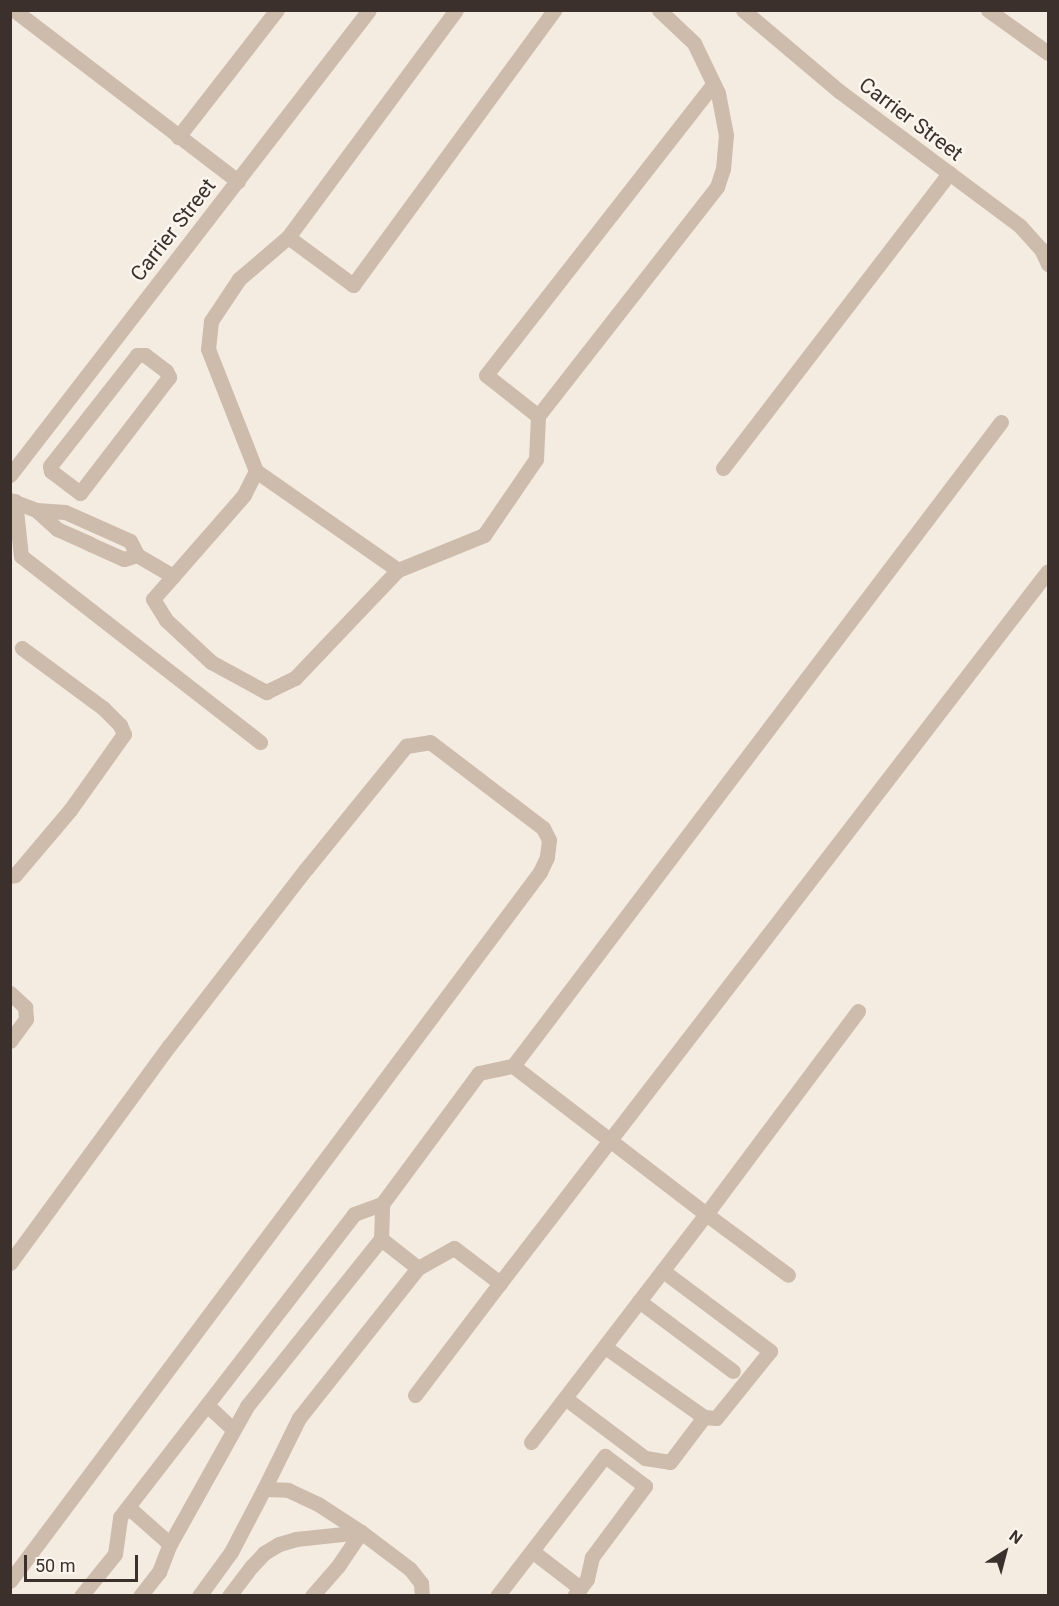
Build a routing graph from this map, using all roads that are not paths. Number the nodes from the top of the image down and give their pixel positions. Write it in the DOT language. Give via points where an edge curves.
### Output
graph roads {
  1 [pos="14,10"];
  2 [pos="277,10"];
  3 [pos="369,10"];
  4 [pos="456,10"];
  5 [pos="554,10"];
  6 [pos="659,10"];
  7 [pos="743,10"];
  8 [pos="988,10"];
  9 [pos="1048,53"];
  10 [pos="713,84"];
  11 [pos="178,137"];
  12 [pos="949,173"];
  13 [pos="238,181"];
  14 [pos="288,237"];
  15 [pos="1048,264"];
  16 [pos="538,416"];
  17 [pos="1001,422"];
  18 [pos="723,468"];
  19 [pos="256,471"];
  20 [pos="10,475"];
  21 [pos="77,490"];
  22 [pos="13,500"];
  23 [pos="36,510"];
  24 [pos="65,512"];
  25 [pos="137,555"];
  26 [pos="398,570"];
  27 [pos="1048,571"];
  28 [pos="173,576"];
  29 [pos="22,648"];
  30 [pos="260,742"];
  31 [pos="10,876"];
  32 [pos="10,993"];
  33 [pos="858,1011"];
  34 [pos="10,1041"];
  35 [pos="513,1066"];
  36 [pos="610,1141"];
  37 [pos="382,1204"];
  38 [pos="706,1214"];
  39 [pos="381,1239"];
  40 [pos="10,1263"];
  41 [pos="418,1268"];
  42 [pos="663,1271"];
  43 [pos="788,1275"];
  44 [pos="500,1283"];
  45 [pos="639,1301"];
  46 [pos="605,1347"];
  47 [pos="733,1371"];
  48 [pos="415,1395"];
  49 [pos="565,1398"];
  50 [pos="207,1405"];
  51 [pos="704,1417"];
  52 [pos="233,1429"];
  53 [pos="531,1442"];
  54 [pos="264,1489"];
  55 [pos="128,1507"];
  56 [pos="361,1532"];
  57 [pos="170,1544"];
  58 [pos="532,1551"];
  59 [pos="10,1581"];
  60 [pos="577,1592"];
  61 [pos="81,1596"];
  62 [pos="140,1596"];
  63 [pos="200,1596"];
  64 [pos="229,1596"];
  65 [pos="312,1596"];
  66 [pos="423,1596"];
  67 [pos="497,1596"];
  1 -- 11 [label="street"];
  2 -- 11 [label="street"];
  3 -- 13 [label="street, Carrier Street"];
  4 -- 14 [label="street"];
  5 -- 14 [label="street" via="353,285"];
  6 -- 10 [label="street" via="694,44"];
  7 -- 12 [label="street, Carrier Street" via="839,91"];
  8 -- 9 [label="street"];
  10 -- 16 [label="street" via="726,135 717,187"];
  10 -- 16 [label="street" via="486,375"];
  11 -- 13 [label="street"];
  12 -- 15 [label="street, Carrier Street" via="1020,226 1041,249"];
  12 -- 18 [label="street"];
  13 -- 20 [label="street, Carrier Street"];
  14 -- 19 [label="street" via="239,279 211,321 208,349"];
  16 -- 26 [label="street" via="536,459 484,536"];
  17 -- 35 [label="street"];
  19 -- 26 [label="street"];
  19 -- 28 [label="street" via="243,495"];
  21 -- 21 [label="street" via="50,466 131,361 137,355 145,355 166,371 166,384 83,492"];
  21 -- 24 [label="street"];
  22 -- 23 [label="street"];
  22 -- 30 [label="street" via="21,556"];
  23 -- 24 [label="street"];
  23 -- 25 [label="street" via="57,529 115,555 124,559"];
  24 -- 25 [label="street" via="130,541"];
  25 -- 28 [label="street"];
  26 -- 28 [label="street" via="295,678 266,692 211,662 166,620 153,599"];
  27 -- 36 [label="street"];
  29 -- 31 [label="street" via="103,708 124,735 70,810 15,875"];
  32 -- 34 [label="street" via="26,1007 26,1019"];
  33 -- 38 [label="street"];
  35 -- 36 [label="street"];
  35 -- 37 [label="street" via="479,1073"];
  36 -- 38 [label="street"];
  36 -- 44 [label="street"];
  37 -- 39 [label="street"];
  37 -- 50 [label="street" via="354,1214"];
  38 -- 42 [label="street"];
  38 -- 43 [label="street"];
  39 -- 41 [label="street"];
  39 -- 52 [label="street" via="247,1406"];
  40 -- 59 [label="street" via="169,1046 406,746 430,742 543,828 549,840 540,872"];
  41 -- 44 [label="street" via="454,1248"];
  41 -- 54 [label="street" via="299,1418"];
  42 -- 45 [label="street"];
  42 -- 51 [label="street" via="770,1351 716,1418"];
  44 -- 48 [label="street"];
  45 -- 46 [label="street"];
  45 -- 47 [label="street"];
  46 -- 49 [label="street"];
  46 -- 51 [label="street"];
  49 -- 51 [label="street" via="645,1458 670,1462"];
  49 -- 53 [label="street"];
  50 -- 52 [label="street"];
  50 -- 55 [label="street"];
  52 -- 57 [label="street"];
  54 -- 56 [label="street" via="288,1490"];
  54 -- 63 [label="street" via="231,1552"];
  55 -- 57 [label="street"];
  55 -- 61 [label="street" via="120,1517 115,1554"];
  56 -- 64 [label="street" via="296,1539 264,1553"];
  56 -- 65 [label="street"];
  56 -- 66 [label="street" via="410,1569 421,1583"];
  57 -- 62 [label="street" via="159,1572"];
  58 -- 60 [label="street"];
  58 -- 60 [label="street" via="605,1456 645,1486 592,1557 587,1579"];
  58 -- 67 [label="street"];
}
